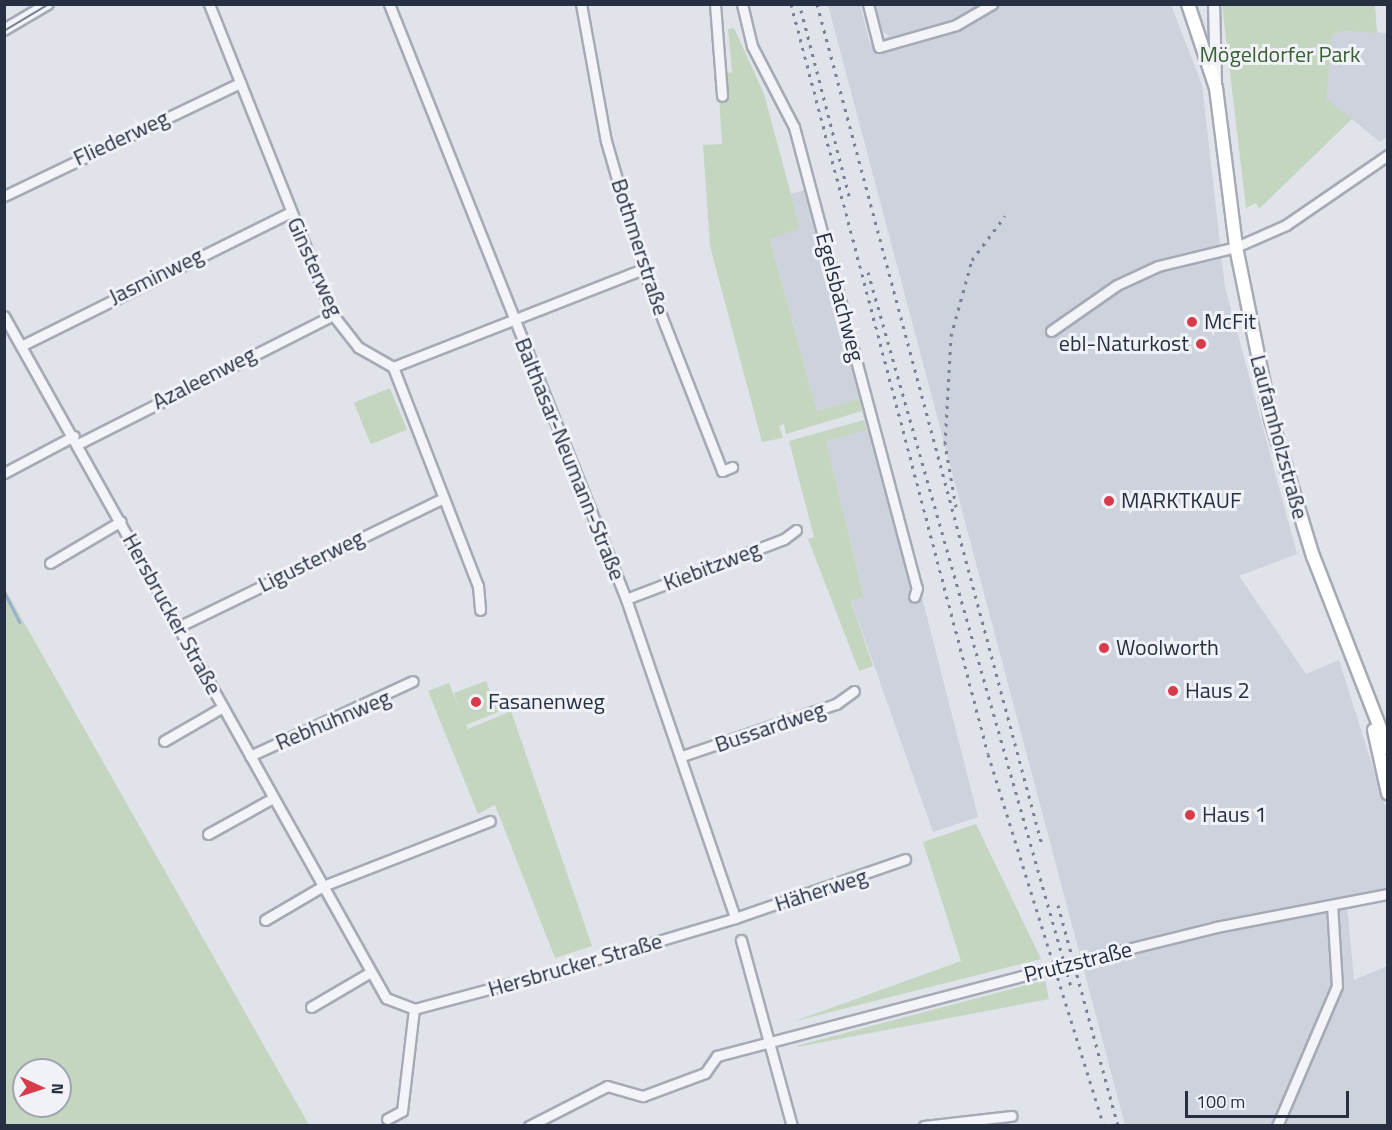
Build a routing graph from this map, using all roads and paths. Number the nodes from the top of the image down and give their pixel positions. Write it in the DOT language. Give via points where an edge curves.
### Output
graph roads {
  1 [pos="48,4"];
  2 [pos="209,4"];
  3 [pos="389,4"];
  4 [pos="581,4"];
  5 [pos="715,4"];
  6 [pos="742,4"];
  7 [pos="868,4"];
  8 [pos="992,4"];
  9 [pos="1188,4"];
  10 [pos="1214,4"];
  11 [pos="4,30"];
  12 [pos="240,83"];
  13 [pos="1216,88"];
  14 [pos="722,96"];
  15 [pos="1388,155"];
  16 [pos="4,196"];
  17 [pos="291,212"];
  18 [pos="1236,247"];
  19 [pos="643,269"];
  20 [pos="333,315"];
  21 [pos="4,316"];
  22 [pos="515,322"];
  23 [pos="1051,331"];
  24 [pos="23,345"];
  25 [pos="393,367"];
  26 [pos="76,440"];
  27 [pos="732,467"];
  28 [pos="4,473"];
  29 [pos="444,498"];
  30 [pos="121,521"];
  31 [pos="796,530"];
  32 [pos="50,563"];
  33 [pos="914,597"];
  34 [pos="626,599"];
  35 [pos="480,610"];
  36 [pos="180,626"];
  37 [pos="413,681"];
  38 [pos="854,691"];
  39 [pos="224,707"];
  40 [pos="1372,717"];
  41 [pos="164,741"];
  42 [pos="1388,748"];
  43 [pos="250,756"];
  44 [pos="682,756"];
  45 [pos="1388,793"];
  46 [pos="273,798"];
  47 [pos="490,821"];
  48 [pos="208,834"];
  49 [pos="905,859"];
  50 [pos="323,886"];
  51 [pos="1388,894"];
  52 [pos="1332,905"];
  53 [pos="735,918"];
  54 [pos="265,920"];
  55 [pos="741,940"];
  56 [pos="369,973"];
  57 [pos="311,1007"];
  58 [pos="414,1009"];
  59 [pos="771,1039"];
  60 [pos="1011,1116"];
  61 [pos="387,1119"];
  62 [pos="529,1125"];
  63 [pos="792,1125"];
  64 [pos="924,1125"];
  65 [pos="1277,1125"];
  1 -- 11 [label="street"];
  2 -- 12 [label="street, Ginsterweg"];
  3 -- 22 [label="street, Balthasar-Neumann-Straße"];
  4 -- 19 [label="street, Bothmerstraße" via="606,141"];
  5 -- 14 [label="street"];
  6 -- 33 [label="street, Egelsbachweg" via="752,46 794,127 917,588"];
  7 -- 8 [label="street" via="879,47 956,25"];
  9 -- 13 [label="main road"];
  10 -- 13 [label="street, Laufamholzstraße"];
  12 -- 16 [label="street, Fliederweg"];
  12 -- 17 [label="street, Ginsterweg"];
  13 -- 18 [label="main road, Laufamholzstraße"];
  15 -- 18 [label="street" via="1306,214"];
  17 -- 20 [label="street, Ginsterweg"];
  17 -- 24 [label="street, Jasminweg"];
  18 -- 23 [label="street" via="1158,266 1118,285"];
  18 -- 40 [label="main road, Laufamholzstraße" via="1276,438"];
  19 -- 22 [label="street"];
  19 -- 27 [label="street, Bothmerstraße" via="722,471"];
  20 -- 25 [label="street, Ginsterweg" via="358,347"];
  20 -- 26 [label="street, Azaleenweg"];
  21 -- 24 [label="street, Hersbrucker Straße"];
  22 -- 25 [label="street"];
  22 -- 34 [label="street, Balthasar-Neumann-Straße"];
  24 -- 26 [label="street, Hersbrucker Straße"];
  25 -- 29 [label="street"];
  26 -- 28 [label="street"];
  26 -- 30 [label="street, Hersbrucker Straße"];
  29 -- 35 [label="street" via="478,586"];
  29 -- 36 [label="street, Ligusterweg"];
  30 -- 32 [label="street, Hersbrucker Straße"];
  30 -- 36 [label="street, Hersbrucker Straße"];
  31 -- 34 [label="street, Kiebitzweg" via="784,540"];
  34 -- 44 [label="street, Balthasar-Neumann-Straße"];
  36 -- 39 [label="street, Hersbrucker Straße"];
  37 -- 43 [label="street, Rebhuhnweg"];
  38 -- 44 [label="street, Bussardweg" via="836,704"];
  39 -- 41 [label="street, Hersbrucker Straße"];
  39 -- 43 [label="street, Hersbrucker Straße"];
  40 -- 42 [label="main road, Laufamholzstraße"];
  40 -- 45 [label="main road, Laufamholzstraße"];
  43 -- 46 [label="street, Hersbrucker Straße"];
  44 -- 53 [label="street, Balthasar-Neumann-Straße"];
  46 -- 48 [label="street"];
  46 -- 50 [label="street, Hersbrucker Straße"];
  47 -- 50 [label="street"];
  49 -- 53 [label="street, Häherweg"];
  50 -- 54 [label="street"];
  50 -- 56 [label="street, Hersbrucker Straße"];
  51 -- 52 [label="street, Prutzstraße"];
  52 -- 59 [label="street, Prutzstraße, bridge" via="1091,958"];
  52 -- 65 [label="street" via="1337,987"];
  53 -- 58 [label="street, Hersbrucker Straße"];
  55 -- 59 [label="street"];
  56 -- 57 [label="street"];
  56 -- 58 [label="street, Hersbrucker Straße" via="386,998"];
  58 -- 61 [label="street" via="402,1110"];
  59 -- 62 [label="street, Prutzstraße" via="717,1056 705,1073 643,1096 607,1086"];
  59 -- 63 [label="street"];
  60 -- 64 [label="street"];
}
